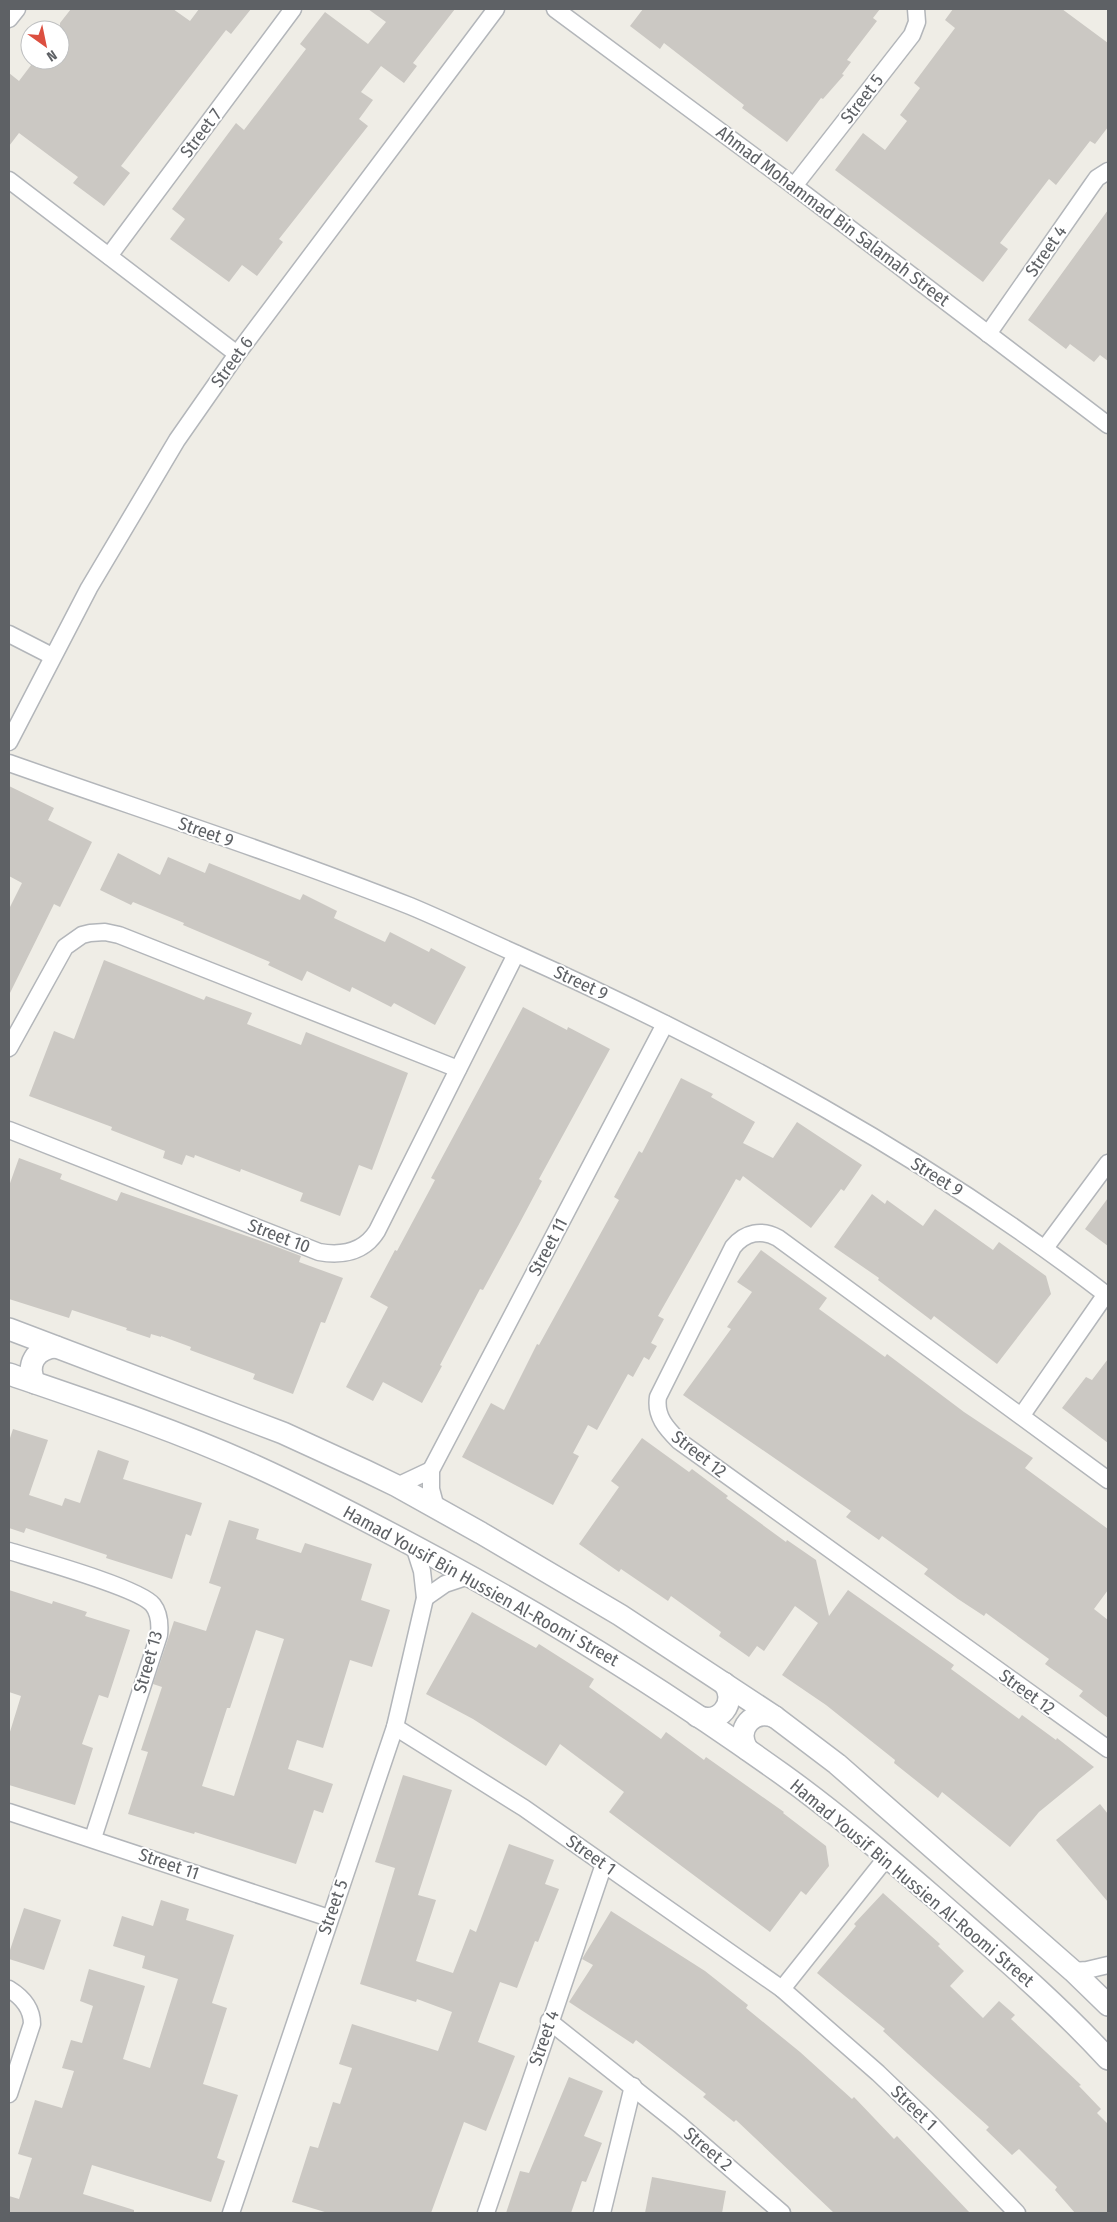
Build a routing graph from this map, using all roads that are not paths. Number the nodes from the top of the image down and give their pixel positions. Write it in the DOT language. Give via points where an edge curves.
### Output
graph roads {
  1 [pos="17,9"];
  2 [pos="293,9"];
  3 [pos="496,9"];
  4 [pos="556,9"];
  5 [pos="916,9"];
  6 [pos="9,19"];
  7 [pos="1108,171"];
  8 [pos="9,180"];
  9 [pos="794,186"];
  10 [pos="109,256"];
  11 [pos="988,334"];
  12 [pos="238,354"];
  13 [pos="1108,425"];
  14 [pos="9,634"];
  15 [pos="52,656"];
  16 [pos="9,742"];
  17 [pos="9,763"];
  18 [pos="516,954"];
  19 [pos="665,1024"];
  20 [pos="9,1048"];
  21 [pos="458,1069"];
  22 [pos="9,1130"];
  23 [pos="1108,1164"];
  24 [pos="1045,1248"];
  25 [pos="1107,1295"];
  26 [pos="9,1329"];
  27 [pos="56,1347"];
  28 [pos="9,1374"];
  29 [pos="35,1383"];
  30 [pos="1022,1415"];
  31 [pos="431,1470"];
  32 [pos="1108,1480"];
  33 [pos="397,1486"];
  34 [pos="436,1508"];
  35 [pos="414,1546"];
  36 [pos="9,1551"];
  37 [pos="468,1576"];
  38 [pos="425,1598"];
  39 [pos="724,1683"];
  40 [pos="697,1716"];
  41 [pos="775,1717"];
  42 [pos="395,1727"];
  43 [pos="747,1749"];
  44 [pos="1108,1749"];
  45 [pos="9,1812"];
  46 [pos="93,1838"];
  47 [pos="887,1857"];
  48 [pos="604,1864"];
  49 [pos="329,1918"];
  50 [pos="1108,1965"];
  51 [pos="1073,1971"];
  52 [pos="9,1989"];
  53 [pos="782,1989"];
  54 [pos="1108,2005"];
  55 [pos="550,2021"];
  56 [pos="1108,2059"];
  57 [pos="633,2086"];
  58 [pos="9,2094"];
  59 [pos="231,2213"];
  60 [pos="486,2213"];
  61 [pos="602,2213"];
  62 [pos="782,2213"];
  63 [pos="1017,2213"];
  1 -- 6 [label="street"];
  2 -- 10 [label="street, Street 7"];
  3 -- 12 [label="street, Street 6"];
  4 -- 9 [label="street, Ahmad Mohammad Bin Salamah Street"];
  5 -- 9 [label="street, Street 5" via="918,22 912,35"];
  7 -- 11 [label="street, Street 4" via="1097,178"];
  8 -- 10 [label="street"];
  9 -- 11 [label="street, Ahmad Mohammad Bin Salamah Street"];
  10 -- 12 [label="street"];
  11 -- 13 [label="street, Ahmad Mohammad Bin Salamah Street"];
  12 -- 15 [label="street, Street 6" via="145,491"];
  14 -- 15 [label="street"];
  15 -- 16 [label="street, Street 6"];
  17 -- 18 [label="street, Street 9" via="359,887"];
  18 -- 19 [label="street, Street 9"];
  18 -- 21 [label="street, Street 10"];
  19 -- 24 [label="street, Street 9" via="744,1063 847,1122"];
  19 -- 31 [label="street, Street 11"];
  20 -- 21 [label="street" via="65,947 82,935 105,932"];
  21 -- 22 [label="street, Street 10" via="374,1236 362,1247 338,1254 319,1252"];
  23 -- 24 [label="street"];
  24 -- 25 [label="street, Street 9"];
  25 -- 30 [label="street"];
  26 -- 27 [label="street, Hamad Yousif Bin Hussien Al-Roomi Street"];
  27 -- 29 [label="street" via="35,1356 31,1372"];
  27 -- 33 [label="street, Hamad Yousif Bin Hussien Al-Roomi Street" via="283,1433"];
  28 -- 29 [label="street, Hamad Yousif Bin Hussien Al-Roomi Street"];
  29 -- 35 [label="street, Hamad Yousif Bin Hussien Al-Roomi Street" via="251,1464"];
  30 -- 32 [label="street, Street 12"];
  30 -- 44 [label="street, Street 12" via="778,1238 761,1233 744,1237 733,1247 660,1389 657,1404 663,1423 679,1441"];
  31 -- 33 [label="street"];
  31 -- 34 [label="street"];
  33 -- 34 [label="street, Hamad Yousif Bin Hussien Al-Roomi Street"];
  34 -- 39 [label="street, Hamad Yousif Bin Hussien Al-Roomi Street" via="620,1614"];
  35 -- 37 [label="street, Hamad Yousif Bin Hussien Al-Roomi Street"];
  35 -- 38 [label="street, Street 5" via="422,1571"];
  36 -- 46 [label="street, Street 13" via="135,1592 153,1605 159,1618 159,1635"];
  37 -- 38 [label="street" via="446,1584"];
  37 -- 40 [label="street, Hamad Yousif Bin Hussien Al-Roomi Street" via="577,1637"];
  38 -- 42 [label="street, Street 5"];
  39 -- 40 [label="street" via="730,1696 724,1712 711,1719"];
  39 -- 41 [label="street, Hamad Yousif Bin Hussien Al-Roomi Street"];
  40 -- 43 [label="street, Hamad Yousif Bin Hussien Al-Roomi Street"];
  41 -- 43 [label="street" via="760,1715 748,1722 742,1736"];
  41 -- 51 [label="street, Hamad Yousif Bin Hussien Al-Roomi Street" via="870,1791"];
  42 -- 48 [label="street, Street 1" via="481,1780"];
  42 -- 49 [label="street, Street 5"];
  43 -- 47 [label="street, Hamad Yousif Bin Hussien Al-Roomi Street"];
  45 -- 46 [label="street, Street 11"];
  46 -- 49 [label="street, Street 11"];
  47 -- 53 [label="street"];
  47 -- 56 [label="street, Hamad Yousif Bin Hussien Al-Roomi Street" via="1048,1999"];
  48 -- 53 [label="street, Street 1"];
  48 -- 55 [label="street, Street 4"];
  49 -- 59 [label="street, Street 5"];
  50 -- 51 [label="street"];
  51 -- 54 [label="street, Hamad Yousif Bin Hussien Al-Roomi Street"];
  52 -- 58 [label="street" via="24,2000 32,2024"];
  53 -- 63 [label="street, Street 1" via="878,2073"];
  55 -- 57 [label="street, Street 2"];
  55 -- 60 [label="street, Street 4"];
  57 -- 61 [label="street"];
  57 -- 62 [label="street, Street 2"];
}
